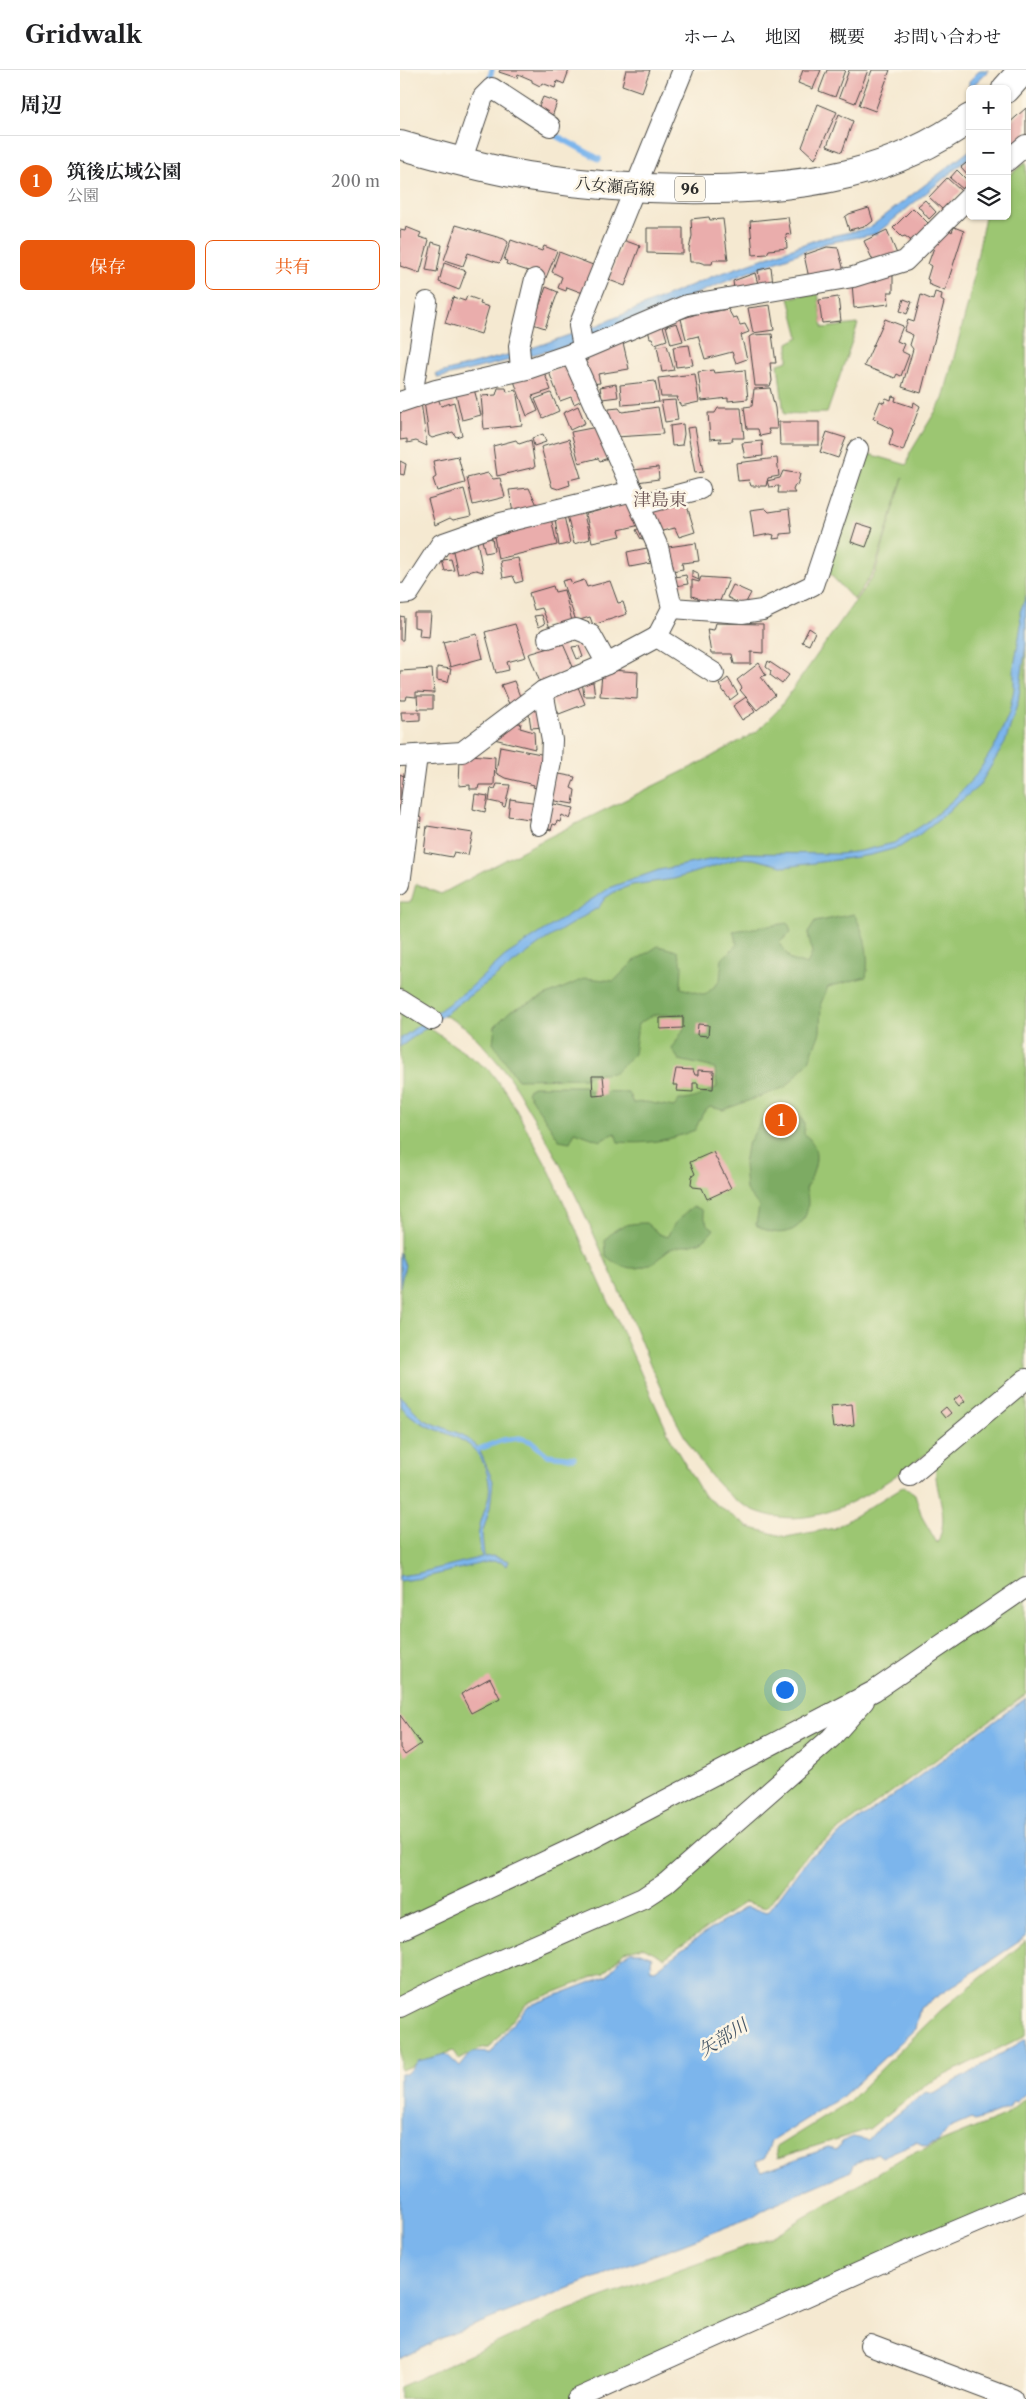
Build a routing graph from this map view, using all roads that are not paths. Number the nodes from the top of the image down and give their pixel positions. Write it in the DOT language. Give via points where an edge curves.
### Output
graph roads {
  1 [pos="683,70"];
  2 [pos="1023,70"];
  3 [pos="1010,85"];
  4 [pos="966,121"];
  5 [pos="550,126"];
  6 [pos="400,145"];
  7 [pos="1026,145"];
  8 [pos="1011,158"];
  9 [pos="461,162"];
  10 [pos="635,189"];
  11 [pos="966,200"];
  12 [pos="535,279"];
  13 [pos="427,302"];
  14 [pos="577,350"];
  15 [pos="522,369"];
  16 [pos="408,399"];
  17 [pos="858,449"];
  18 [pos="700,488"];
  19 [pos="636,498"];
  20 [pos="400,594"];
  21 [pos="672,608"];
  22 [pos="548,638"];
  23 [pos="658,638"];
  24 [pos="607,664"];
  25 [pos="714,673"];
  26 [pos="543,691"];
  27 [pos="409,756"];
  28 [pos="539,826"];
  29 [pos="400,884"];
  30 [pos="400,1000"];
  31 [pos="432,1020"];
  32 [pos="1026,1379"];
  33 [pos="910,1476"];
  34 [pos="1026,1587"];
  35 [pos="874,1691"];
  36 [pos="400,1930"];
  37 [pos="400,2007"];
  38 [pos="1026,2202"];
  39 [pos="870,2345"];
  40 [pos="577,2399"];
  41 [pos="1013,2399"];
  1 -- 10 [label="street"];
  2 -- 3 [label="main road"];
  4 -- 10 [label="main road, 八女瀬高線 / 96" via="910,155 862,172 810,183 745,189"];
  5 -- 9 [label="street" via="492,88 483,97"];
  6 -- 9 [label="main road, 八女瀬高線 / 96"];
  7 -- 8 [label="street"];
  9 -- 10 [label="main road, 八女瀬高線 / 96" via="528,176"];
  10 -- 14 [label="street" via="579,326"];
  11 -- 14 [label="street" via="905,261 853,277 687,305"];
  12 -- 15 [label="street" via="519,346"];
  13 -- 16 [label="street" via="414,384"];
  14 -- 15 [label="street"];
  14 -- 19 [label="street"];
  15 -- 16 [label="street"];
  17 -- 21 [label="street" via="813,586 762,610 742,613"];
  18 -- 19 [label="street"];
  19 -- 20 [label="street" via="501,523 441,544 409,593"];
  19 -- 21 [label="street" via="658,546"];
  21 -- 23 [label="street"];
  22 -- 24 [label="street" via="576,629 591,635"];
  23 -- 24 [label="street"];
  23 -- 25 [label="street"];
  24 -- 26 [label="street"];
  26 -- 27 [label="street" via="462,752"];
  26 -- 28 [label="street" via="552,740"];
  27 -- 29 [label="street"];
  30 -- 31 [label="street"];
  32 -- 33 [label="street"];
  34 -- 35 [label="street"];
  35 -- 36 [label="street" via="582,1844"];
  35 -- 37 [label="street" via="831,1738 666,1883 643,1898"];
  38 -- 40 [label="street" via="885,2261"];
  39 -- 41 [label="street"];
}
